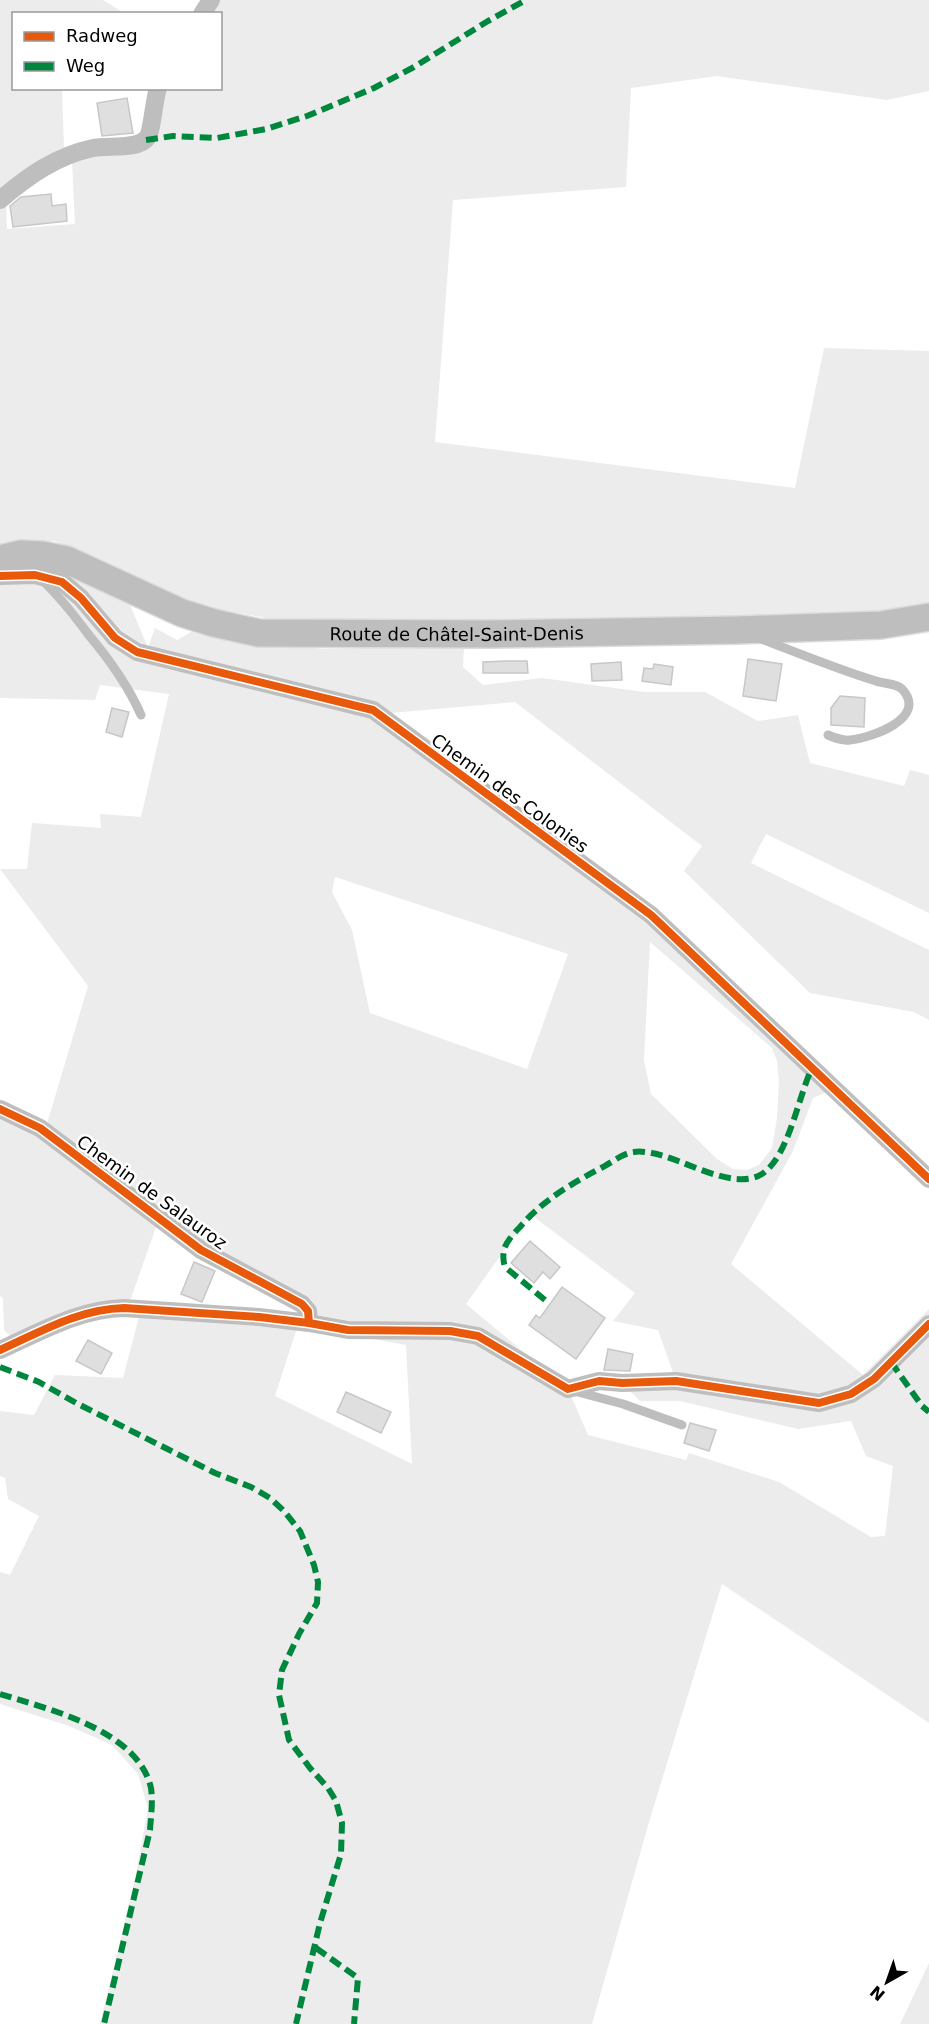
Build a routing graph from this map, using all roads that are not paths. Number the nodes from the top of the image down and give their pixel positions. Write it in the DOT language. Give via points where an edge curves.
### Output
graph roads {
  1 [pos="157,90"];
  2 [pos="1,199"];
  3 [pos="0,559"];
  4 [pos="37,575"];
  5 [pos="0,576"];
  6 [pos="928,618"];
  7 [pos="737,630"];
  8 [pos="141,715"];
  9 [pos="828,735"];
  10 [pos="0,1109"];
  11 [pos="929,1179"];
  12 [pos="309,1323"];
  13 [pos="929,1324"];
  14 [pos="0,1350"];
  15 [pos="568,1389"];
  16 [pos="682,1425"];
  1 -- 2 [label="street" via="146,140 137,145 96,147 73,153 40,169"];
  3 -- 7 [label="main road, Route de Châtel-Saint-Denis" via="42,555 67,560 182,613 259,633"];
  4 -- 5 [label="street, Chemin des Colonies"];
  4 -- 8 [label="lane" via="59,596 111,662"];
  4 -- 11 [label="street, Chemin des Colonies" via="62,582 115,638 137,652 373,710 651,915"];
  6 -- 7 [label="main road, Route de Châtel-Saint-Denis" via="881,625"];
  7 -- 9 [label="lane" via="900,687 909,697 907,713 889,730 848,741"];
  10 -- 12 [label="street, Chemin de Salauroz" via="47,1133 201,1250 302,1304 308,1311"];
  12 -- 14 [label="street" via="105,1309 80,1314"];
  12 -- 15 [label="street" via="348,1330 450,1331 478,1336"];
  13 -- 15 [label="street" via="874,1379 851,1394 819,1403 676,1381 599,1381"];
  15 -- 16 [label="lane"];
}
